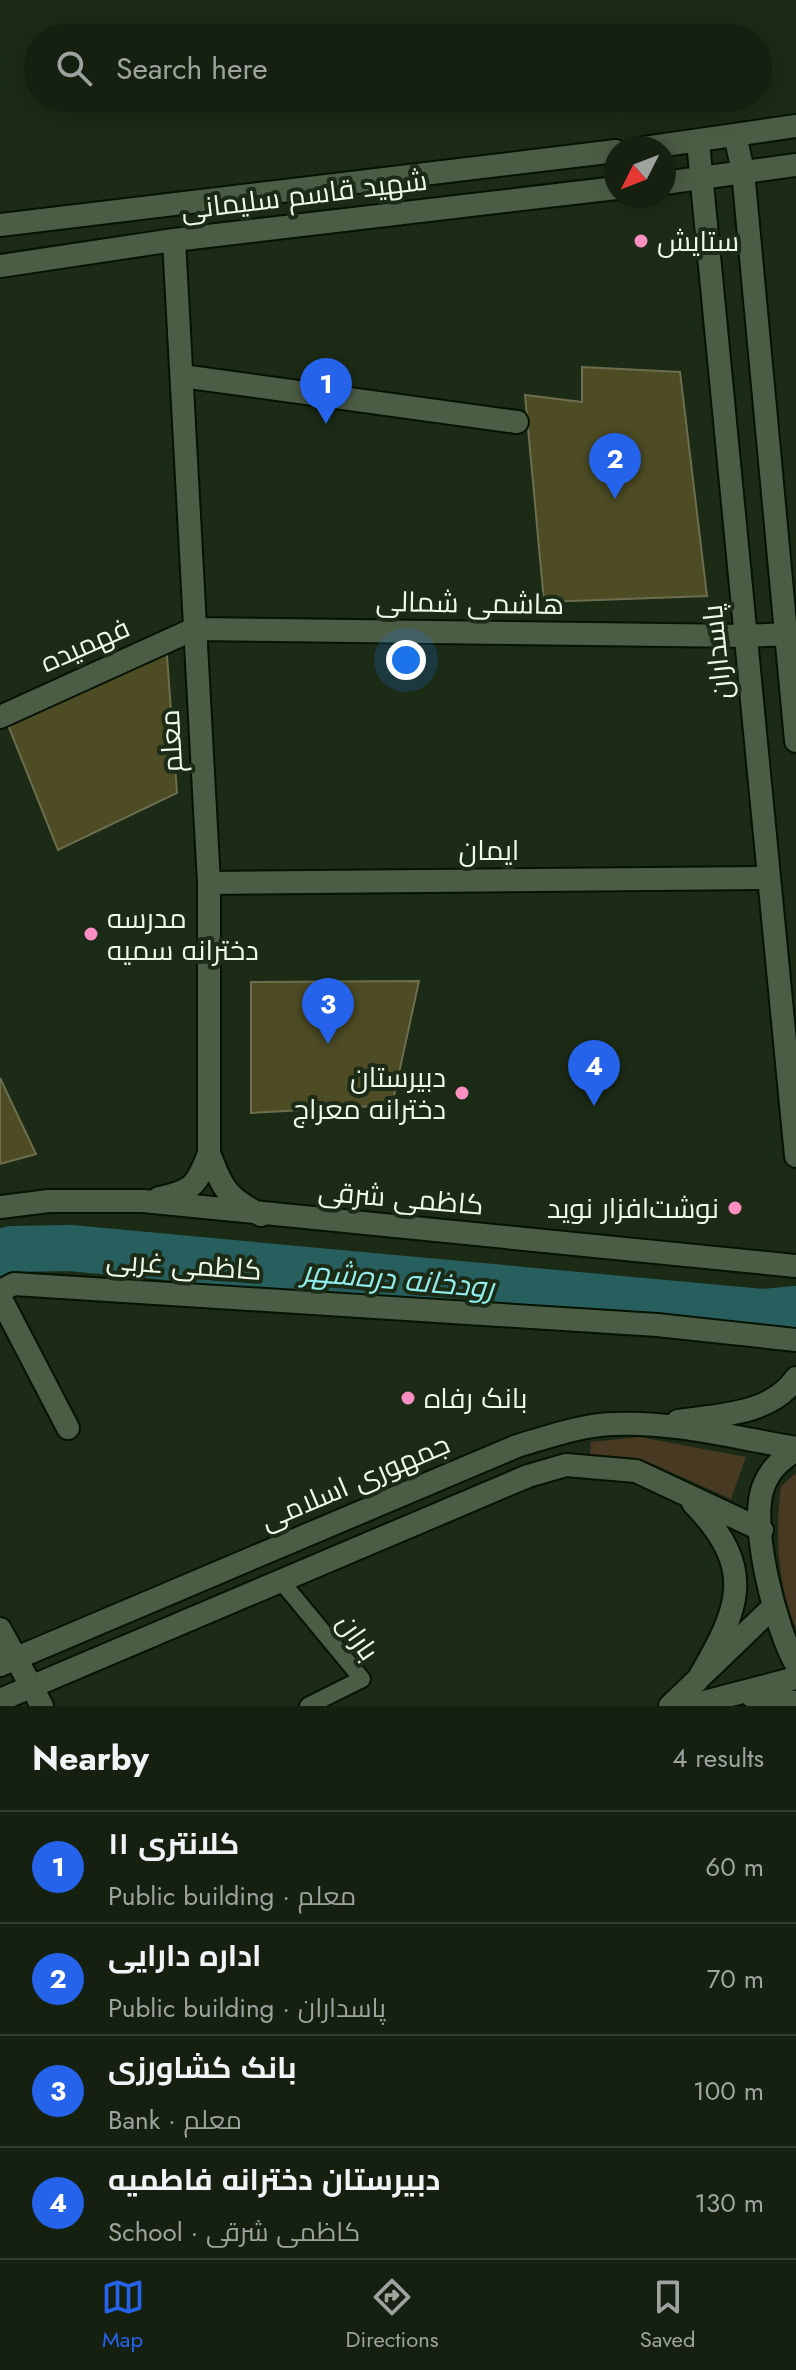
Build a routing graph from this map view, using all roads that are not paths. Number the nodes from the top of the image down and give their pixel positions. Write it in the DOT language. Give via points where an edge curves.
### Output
graph roads {
  1 [pos="796,126"];
  2 [pos="735,135"];
  3 [pos="698,142"];
  4 [pos="676,144"];
  5 [pos="604,152"];
  6 [pos="796,165"];
  7 [pos="743,171"];
  8 [pos="701,178"];
  9 [pos="676,181"];
  10 [pos="604,189"];
  11 [pos="0,225"];
  12 [pos="174,240"];
  13 [pos="0,266"];
  14 [pos="182,376"];
  15 [pos="517,422"];
  16 [pos="194,629"];
  17 [pos="791,634"];
  18 [pos="746,636"];
  19 [pos="0,717"];
  20 [pos="796,741"];
  21 [pos="769,878"];
  22 [pos="209,883"];
  23 [pos="209,1153"];
  24 [pos="796,1156"];
  25 [pos="143,1201"];
  26 [pos="0,1207"];
  27 [pos="261,1215"];
  28 [pos="796,1266"];
  29 [pos="0,1291"];
  30 [pos="0,1297"];
  31 [pos="796,1340"];
  32 [pos="796,1378"];
  33 [pos="657,1424"];
  34 [pos="68,1428"];
  35 [pos="796,1449"];
  36 [pos="683,1494"];
  37 [pos="762,1530"];
  38 [pos="281,1581"];
  39 [pos="772,1608"];
  40 [pos="0,1629"];
  41 [pos="8,1661"];
  42 [pos="796,1664"];
  43 [pos="796,1678"];
  44 [pos="697,1681"];
  45 [pos="731,1695"];
  46 [pos="37,1696"];
  47 [pos="1,1702"];
  48 [pos="796,1702"];
  49 [pos="308,1706"];
  50 [pos="670,1706"];
  51 [pos="689,1706"];
  1 -- 2 [label="main road"];
  2 -- 3 [label="main road"];
  2 -- 7 [label="main road"];
  3 -- 4 [label="main road"];
  3 -- 8 [label="main road, پاسداران"];
  5 -- 11 [label="main road, شهید قاسم سلیمانی"];
  6 -- 7 [label="main road"];
  7 -- 8 [label="main road"];
  7 -- 17 [label="main road"];
  8 -- 9 [label="main road"];
  8 -- 18 [label="main road, پاسداران"];
  10 -- 12 [label="main road, شهید قاسم سلیمانی"];
  12 -- 13 [label="main road, شهید قاسم سلیمانی"];
  12 -- 14 [label="main road, معلم"];
  14 -- 15 [label="main road"];
  14 -- 16 [label="main road, معلم"];
  16 -- 18 [label="main road, هاشمی شمالی"];
  16 -- 19 [label="main road, فهمیده"];
  16 -- 22 [label="main road, معلم"];
  17 -- 18 [label="main road, هاشمی شمالی"];
  17 -- 20 [label="main road"];
  18 -- 21 [label="main road, پاسداران"];
  21 -- 22 [label="main road, ایمان"];
  21 -- 24 [label="main road, پاسداران"];
  22 -- 23 [label="main road, معلم"];
  23 -- 25 [label="main road" via="199,1179 186,1192"];
  23 -- 27 [label="main road, معلم" via="233,1201"];
  25 -- 26 [label="main road, کاظمی شرقی"];
  25 -- 27 [label="main road, کاظمی شرقی"];
  27 -- 28 [label="main road, کاظمی شرقی"];
  29 -- 31 [label="main road, کاظمی غربی" via="14,1284 657,1325"];
  30 -- 34 [label="main road"];
  32 -- 33 [label="main road" via="777,1400"];
  33 -- 35 [label="main road, جمهوری اسلامی"];
  33 -- 41 [label="main road, جمهوری اسلامی" via="611,1424 517,1446"];
  35 -- 37 [label="main road" via="776,1463 762,1488"];
  36 -- 37 [label="main road"];
  36 -- 38 [label="main road" via="636,1471 566,1465 528,1476"];
  36 -- 44 [label="main road" via="712,1523 733,1556 736,1587 728,1627"];
  37 -- 39 [label="main road"];
  38 -- 46 [label="main road"];
  38 -- 49 [label="lane, باران" via="362,1679"];
  39 -- 42 [label="main road"];
  39 -- 44 [label="main road"];
  40 -- 41 [label="main road"];
  41 -- 46 [label="main road"];
  43 -- 45 [label="main road"];
  44 -- 50 [label="main road"];
  45 -- 48 [label="main road"];
  45 -- 51 [label="main road"];
  46 -- 47 [label="main road"];
}
